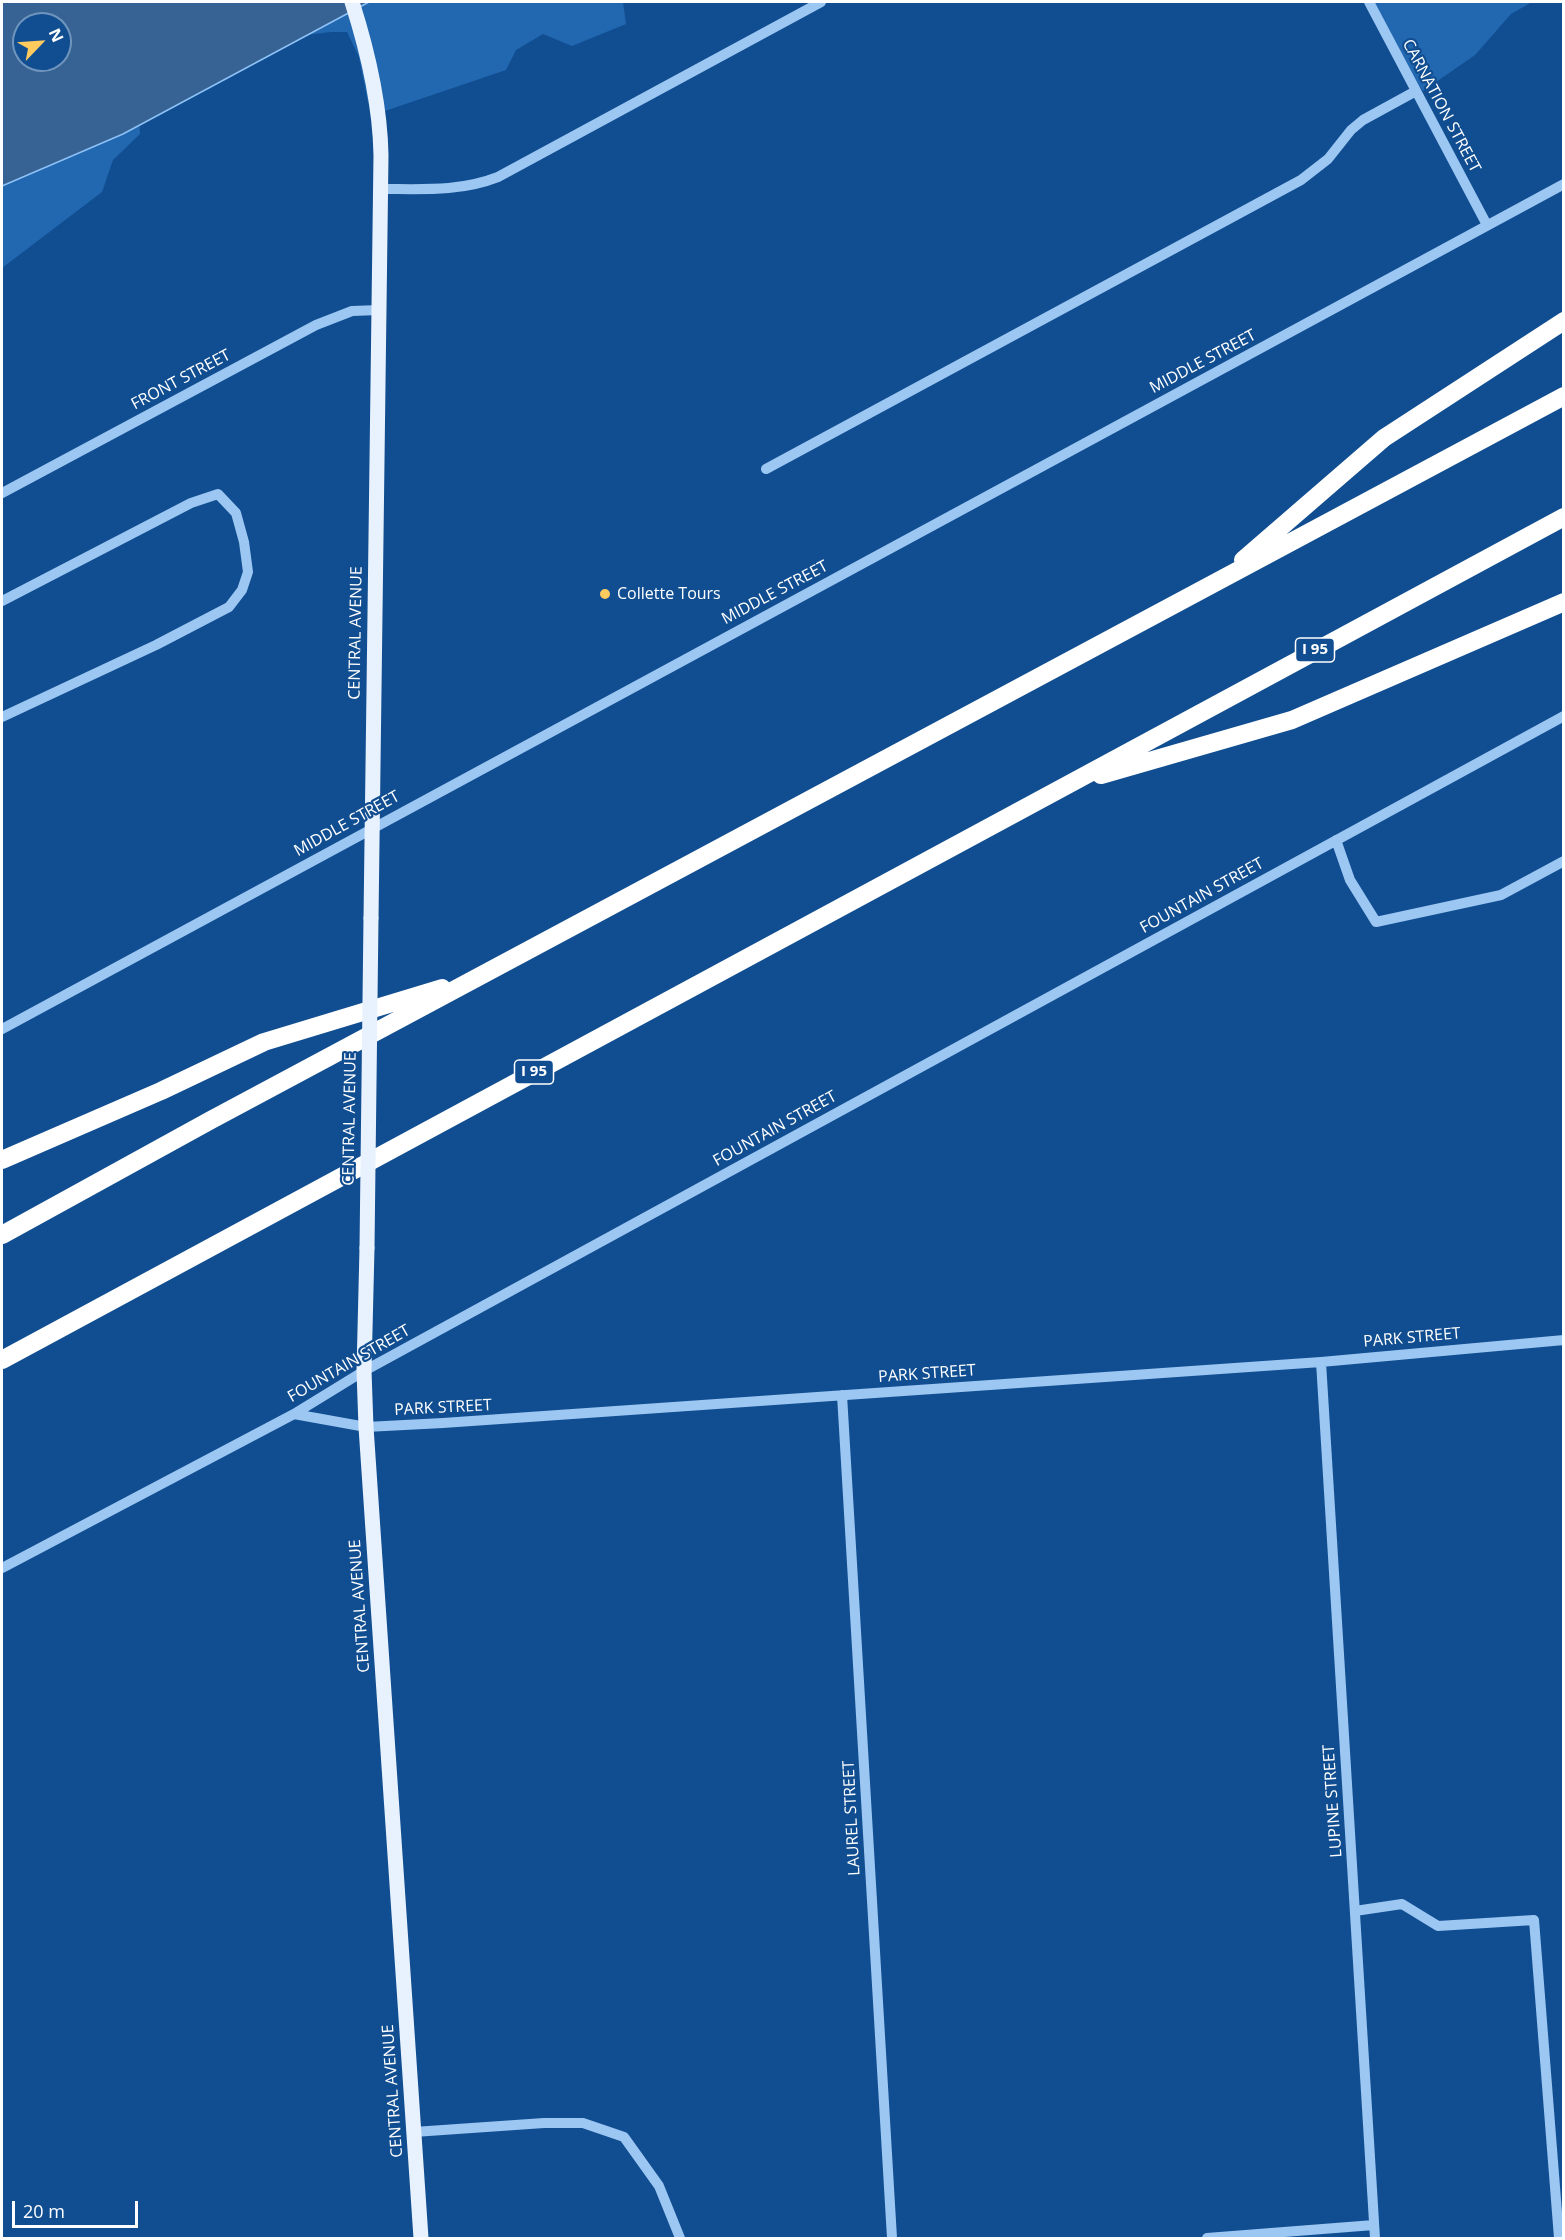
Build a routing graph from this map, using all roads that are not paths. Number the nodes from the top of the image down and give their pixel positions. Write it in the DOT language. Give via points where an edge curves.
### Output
graph roads {
  1 [pos="352,2"];
  2 [pos="821,2"];
  3 [pos="1369,2"];
  4 [pos="1416,91"];
  5 [pos="1563,184"];
  6 [pos="381,189"];
  7 [pos="1487,225"];
  8 [pos="379,310"];
  9 [pos="1563,321"];
  10 [pos="1563,396"];
  11 [pos="766,470"];
  12 [pos="2,493"];
  13 [pos="1563,517"];
  14 [pos="1217,583"];
  15 [pos="2,601"];
  16 [pos="1563,602"];
  17 [pos="1563,716"];
  18 [pos="2,717"];
  19 [pos="1067,784"];
  20 [pos="372,828"];
  21 [pos="1336,840"];
  22 [pos="1563,861"];
  23 [pos="481,976"];
  24 [pos="2,1029"];
  25 [pos="2,1160"];
  26 [pos="2,1235"];
  27 [pos="1563,1340"];
  28 [pos="2,1360"];
  29 [pos="1320,1362"];
  30 [pos="364,1371"];
  31 [pos="842,1395"];
  32 [pos="294,1414"];
  33 [pos="366,1427"];
  34 [pos="2,1568"];
  35 [pos="1355,1911"];
  36 [pos="414,2132"];
  37 [pos="1374,2225"];
  38 [pos="421,2238"];
  39 [pos="680,2238"];
  40 [pos="892,2238"];
  41 [pos="1207,2238"];
  42 [pos="1219,2238"];
  43 [pos="1375,2238"];
  44 [pos="1558,2238"];
  1 -- 6 [label="main road, CENTRAL AVENUE" via="376,89"];
  2 -- 6 [label="street" via="498,177 456,188"];
  3 -- 4 [label="street, CARNATION STREET"];
  4 -- 7 [label="street, CARNATION STREET"];
  4 -- 11 [label="street" via="1363,120 1328,159 1301,180"];
  5 -- 7 [label="street, MIDDLE STREET"];
  6 -- 8 [label="main road, CENTRAL AVENUE"];
  7 -- 20 [label="street, MIDDLE STREET"];
  8 -- 12 [label="street, FRONT STREET" via="352,311 316,325"];
  8 -- 20 [label="main road, CENTRAL AVENUE"];
  9 -- 14 [label="highway" via="1384,438"];
  10 -- 14 [label="highway"];
  13 -- 19 [label="highway, I 95"];
  14 -- 23 [label="highway"];
  15 -- 18 [label="street" via="191,503 218,494 236,513 248,572 242,590 229,607"];
  16 -- 19 [label="highway" via="1292,720"];
  17 -- 21 [label="street, FOUNTAIN STREET"];
  19 -- 28 [label="highway, I 95"];
  20 -- 24 [label="street, MIDDLE STREET"];
  20 -- 30 [label="main road, CENTRAL AVENUE, bridge"];
  21 -- 22 [label="street" via="1350,880 1376,922 1501,895"];
  21 -- 30 [label="street, FOUNTAIN STREET"];
  23 -- 25 [label="highway" via="264,1042"];
  23 -- 26 [label="highway"];
  27 -- 29 [label="street, PARK STREET"];
  29 -- 31 [label="street, PARK STREET"];
  29 -- 35 [label="street, LUPINE STREET"];
  30 -- 32 [label="street, FOUNTAIN STREET"];
  30 -- 33 [label="main road, CENTRAL AVENUE"];
  31 -- 33 [label="street, PARK STREET"];
  31 -- 40 [label="street, LAUREL STREET"];
  32 -- 33 [label="street, PARK STREET"];
  32 -- 34 [label="street, FOUNTAIN STREET"];
  33 -- 36 [label="main road, CENTRAL AVENUE"];
  35 -- 37 [label="street, LUPINE STREET"];
  35 -- 44 [label="street" via="1402,1905 1438,1926 1534,1920"];
  36 -- 38 [label="main road, CENTRAL AVENUE"];
  36 -- 39 [label="street" via="583,2122 624,2137 659,2186"];
  37 -- 42 [label="street"];
  37 -- 43 [label="street, LUPINE STREET"];
  41 -- 42 [label="street"];
}
